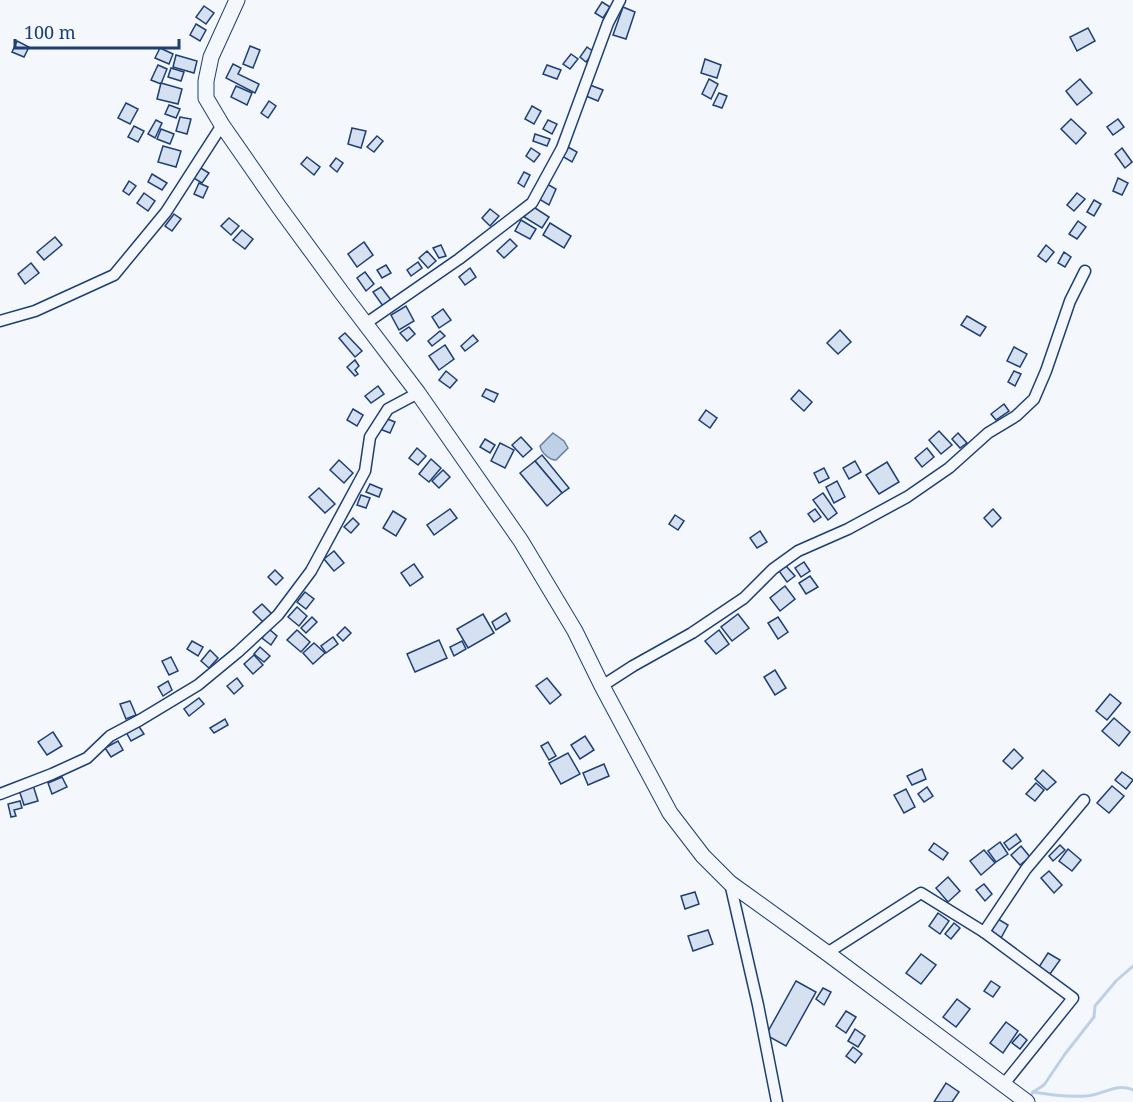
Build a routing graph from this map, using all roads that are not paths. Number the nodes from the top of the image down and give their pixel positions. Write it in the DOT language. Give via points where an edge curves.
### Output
graph roads {
  1 [pos="237,0"];
  2 [pos="620,0"];
  3 [pos="222,125"];
  4 [pos="1085,271"];
  5 [pos="0,321"];
  6 [pos="365,324"];
  7 [pos="418,393"];
  8 [pos="602,686"];
  9 [pos="0,794"];
  10 [pos="1084,800"];
  11 [pos="730,883"];
  12 [pos="984,932"];
  13 [pos="827,953"];
  14 [pos="1004,1084"];
  15 [pos="1023,1100"];
  16 [pos="777,1102"];
  1 -- 3 [label="main road" via="211,57 206,81 206,99"];
  2 -- 6 [label="street" via="562,148 532,203"];
  3 -- 5 [label="street" via="166,212 114,275 35,311"];
  3 -- 6 [label="main road"];
  4 -- 8 [label="street" via="1034,399 1016,416 988,433 949,468 907,497 798,551 744,598"];
  6 -- 7 [label="main road"];
  7 -- 8 [label="main road" via="521,541 575,631"];
  7 -- 9 [label="street" via="388,409 370,437 365,471 310,572 278,615 198,685 110,736 87,758"];
  8 -- 11 [label="main road" via="670,813"];
  10 -- 12 [label="street" via="1026,869"];
  11 -- 13 [label="main road"];
  11 -- 16 [label="street"];
  12 -- 13 [label="street" via="921,894"];
  12 -- 14 [label="street" via="1073,998"];
  13 -- 14 [label="main road"];
  14 -- 15 [label="main road"];
}
